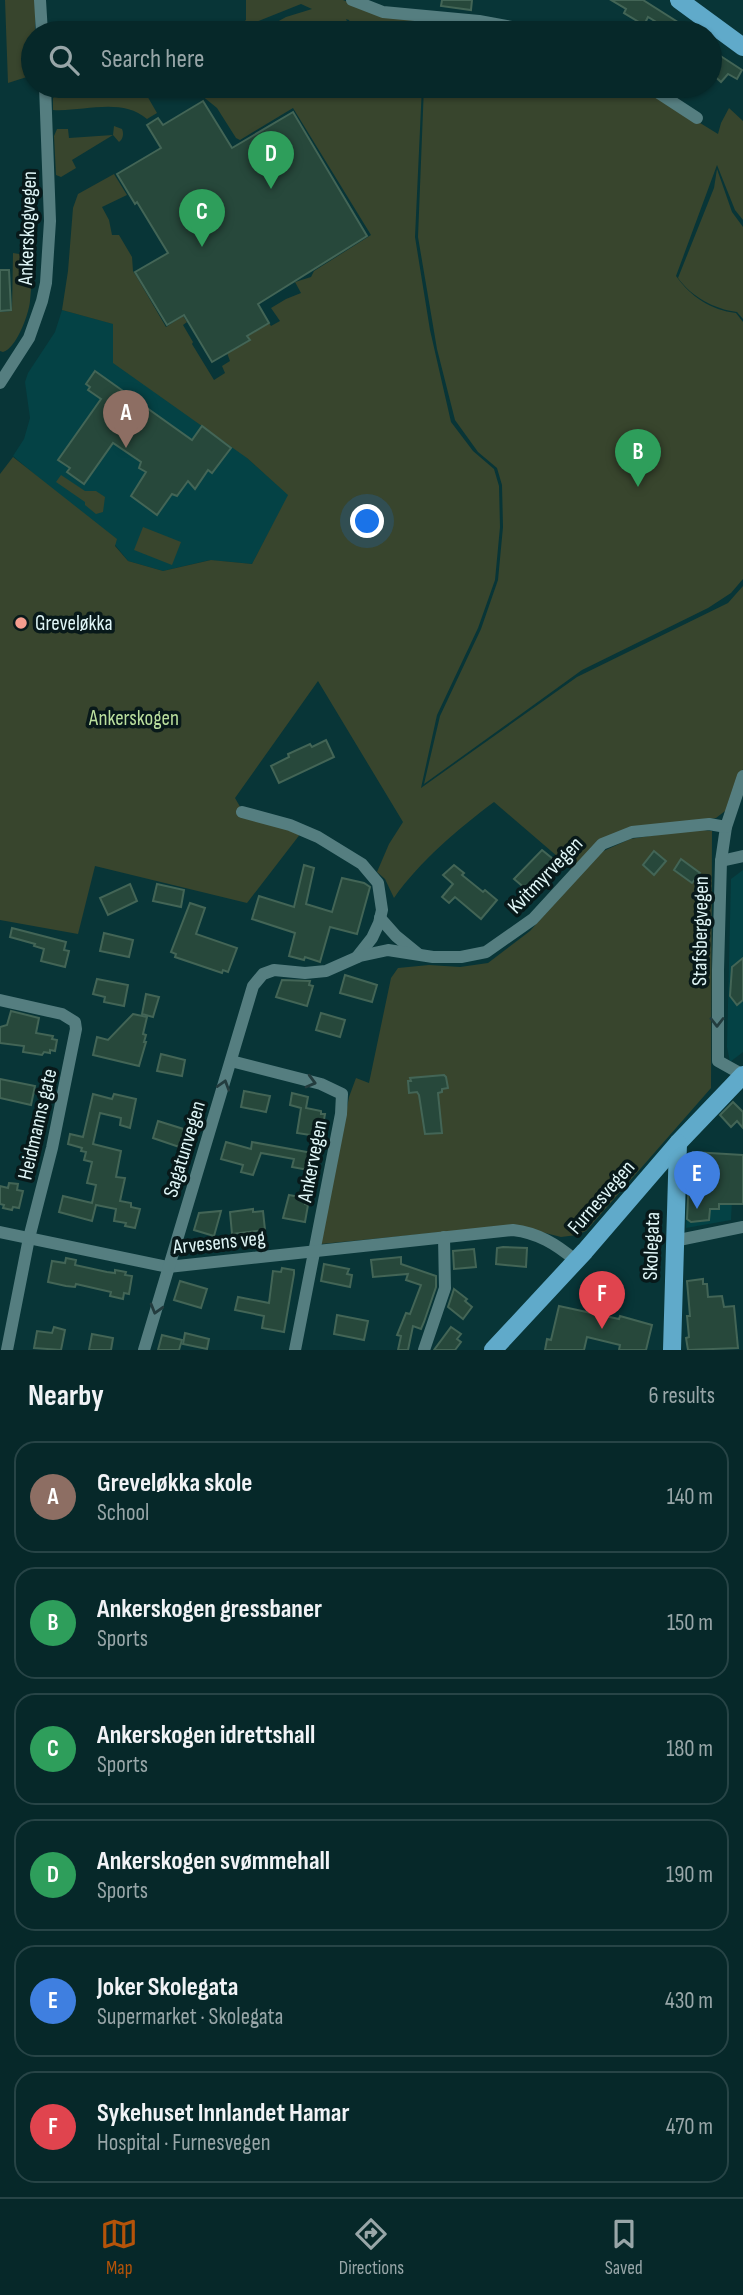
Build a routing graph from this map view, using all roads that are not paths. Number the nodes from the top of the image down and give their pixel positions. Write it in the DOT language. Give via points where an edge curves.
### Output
graph roads {
  1 [pos="40,0"];
  2 [pos="352,0"];
  3 [pos="679,0"];
  4 [pos="41,21"];
  5 [pos="469,21"];
  6 [pos="709,21"];
  7 [pos="722,30"];
  8 [pos="743,47"];
  9 [pos="46,98"];
  10 [pos="666,98"];
  11 [pos="697,118"];
  12 [pos="5,366"];
  13 [pos="0,383"];
  14 [pos="743,776"];
  15 [pos="242,811"];
  16 [pos="726,827"];
  17 [pos="743,856"];
  18 [pos="721,861"];
  19 [pos="380,918"];
  20 [pos="419,954"];
  21 [pos="357,957"];
  22 [pos="274,970"];
  23 [pos="0,1000"];
  24 [pos="231,1060"];
  25 [pos="743,1075"];
  26 [pos="678,1143"];
  27 [pos="743,1227"];
  28 [pos="0,1233"];
  29 [pos="444,1237"];
  30 [pos="29,1238"];
  31 [pos="674,1241"];
  32 [pos="314,1251"];
  33 [pos="575,1259"];
  34 [pos="168,1267"];
  35 [pos="7,1350"];
  36 [pos="144,1350"];
  37 [pos="295,1350"];
  38 [pos="424,1350"];
  39 [pos="493,1350"];
  40 [pos="672,1350"];
  1 -- 4 [label="street"];
  2 -- 5 [label="street" via="383,12"];
  3 -- 6 [label="main road"];
  7 -- 8 [label="main road"];
  9 -- 12 [label="street, Ankerskogvegen" via="50,221 46,283 29,338"];
  10 -- 11 [label="street"];
  12 -- 13 [label="street, Ankerskogvegen"];
  14 -- 16 [label="street, Stafsbergvegen"];
  15 -- 19 [label="street" via="318,837 362,864 378,883"];
  16 -- 18 [label="street, Stafsbergvegen"];
  16 -- 20 [label="street, Kvitmyrvegen" via="709,824 623,834 602,844 533,919 486,952 461,957"];
  17 -- 18 [label="street"];
  18 -- 25 [label="street, Stafsbergvegen, one-way" via="718,1061"];
  19 -- 20 [label="street"];
  19 -- 21 [label="street"];
  20 -- 21 [label="street, Kvitmyrvegen" via="388,950"];
  21 -- 22 [label="street, Kvitmyrvegen" via="326,971"];
  22 -- 24 [label="street, Sagatunvegen" via="253,986"];
  23 -- 30 [label="street, Heidmanns gate" via="62,1014 75,1022 76,1029"];
  24 -- 32 [label="street, Ankervegen, one-way" via="342,1094"];
  34 -- 24 [label="street, Sagatunvegen, one-way"];
  25 -- 26 [label="main road, Furnesvegen"];
  26 -- 31 [label="main road, Skolegata"];
  26 -- 33 [label="main road, Furnesvegen"];
  27 -- 31 [label="street"];
  28 -- 30 [label="street, Arvesens veg"];
  29 -- 32 [label="street, Arvesens veg"];
  29 -- 33 [label="street, Arvesens veg" via="527,1232"];
  29 -- 38 [label="street" via="445,1288"];
  30 -- 34 [label="street, Arvesens veg"];
  30 -- 35 [label="street, Heidmanns gate"];
  31 -- 40 [label="main road, Skolegata"];
  32 -- 34 [label="street, Arvesens veg"];
  32 -- 37 [label="street, Ankervegen"];
  33 -- 39 [label="main road, Furnesvegen"];
  34 -- 36 [label="street, Sagatunvegen, one-way"];
}
